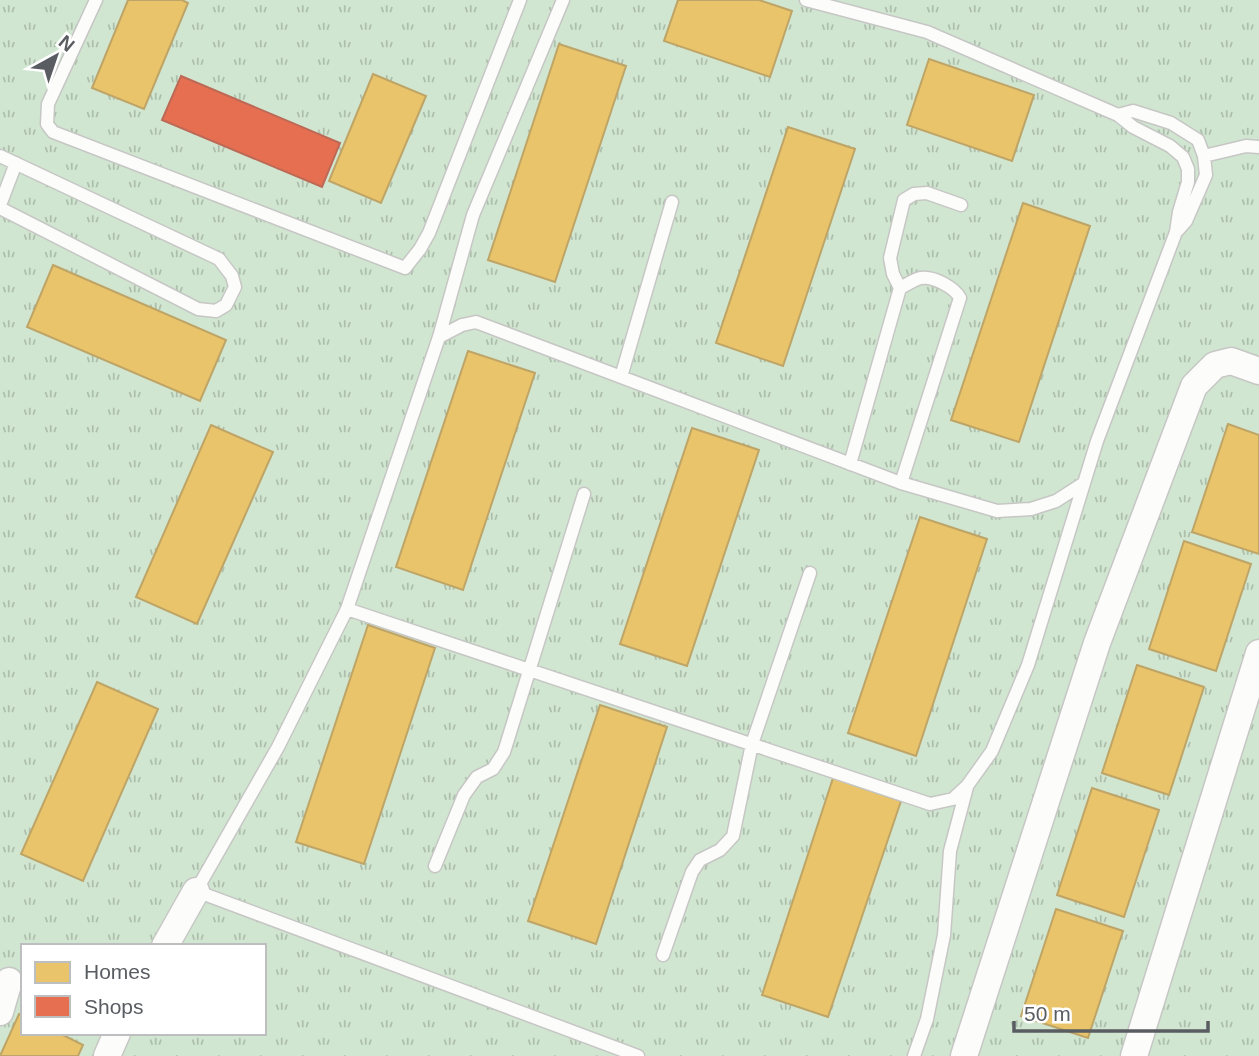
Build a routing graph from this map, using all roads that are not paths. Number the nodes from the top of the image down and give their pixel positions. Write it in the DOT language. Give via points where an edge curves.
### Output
graph roads {
  1 [pos="96,0"];
  2 [pos="520,0"];
  3 [pos="563,0"];
  4 [pos="806,0"];
  5 [pos="1118,115"];
  6 [pos="1259,147"];
  7 [pos="0,156"];
  8 [pos="1204,156"];
  9 [pos="16,163"];
  10 [pos="672,202"];
  11 [pos="961,205"];
  12 [pos="0,207"];
  13 [pos="1176,232"];
  14 [pos="900,288"];
  15 [pos="439,337"];
  16 [pos="1259,371"];
  17 [pos="621,377"];
  18 [pos="850,464"];
  19 [pos="901,483"];
  20 [pos="1084,483"];
  21 [pos="584,494"];
  22 [pos="810,573"];
  23 [pos="348,609"];
  24 [pos="1259,653"];
  25 [pos="530,670"];
  26 [pos="752,744"];
  27 [pos="967,786"];
  28 [pos="435,866"];
  29 [pos="196,891"];
  30 [pos="166,944"];
  31 [pos="663,955"];
  32 [pos="11,981"];
  33 [pos="0,1012"];
  34 [pos="116,1035"];
  35 [pos="107,1056"];
  36 [pos="638,1056"];
  37 [pos="914,1056"];
  38 [pos="964,1056"];
  39 [pos="1134,1056"];
  1 -- 2 [label="lane" via="48,104 47,124 53,132 405,268 429,233"];
  3 -- 15 [label="lane" via="473,215"];
  4 -- 5 [label="lane" via="927,32"];
  5 -- 8 [label="lane" via="1133,111 1171,123 1198,140"];
  5 -- 13 [label="lane" via="1170,146 1188,169"];
  6 -- 8 [label="lane"];
  7 -- 9 [label="lane"];
  8 -- 13 [label="lane" via="1206,175 1186,221"];
  9 -- 12 [label="lane"];
  9 -- 12 [label="lane" via="219,259 235,287 216,311 198,309"];
  10 -- 17 [label="lane"];
  11 -- 14 [label="lane" via="926,193 904,200 890,258"];
  13 -- 20 [label="lane"];
  14 -- 18 [label="lane"];
  14 -- 19 [label="lane" via="922,278 942,283 960,299"];
  15 -- 17 [label="lane" via="476,322"];
  15 -- 23 [label="lane"];
  16 -- 38 [label="street" via="1231,361 1215,365 1194,386 1097,643"];
  17 -- 18 [label="lane"];
  18 -- 19 [label="lane"];
  19 -- 20 [label="lane" via="997,511 1044,505"];
  20 -- 27 [label="lane" via="1028,665 992,751"];
  21 -- 25 [label="lane"];
  22 -- 26 [label="lane"];
  23 -- 25 [label="lane"];
  23 -- 29 [label="lane" via="278,747"];
  24 -- 39 [label="street"];
  25 -- 26 [label="lane"];
  25 -- 28 [label="lane" via="504,752 493,769 477,778 464,794"];
  26 -- 27 [label="lane" via="930,804 953,799"];
  26 -- 31 [label="lane" via="733,836 720,850 700,860 692,872"];
  27 -- 37 [label="lane" via="950,850 944,935 927,1019"];
  29 -- 30 [label="street"];
  29 -- 36 [label="lane"];
  32 -- 33 [label="street"];
  34 -- 35 [label="street"];
}
